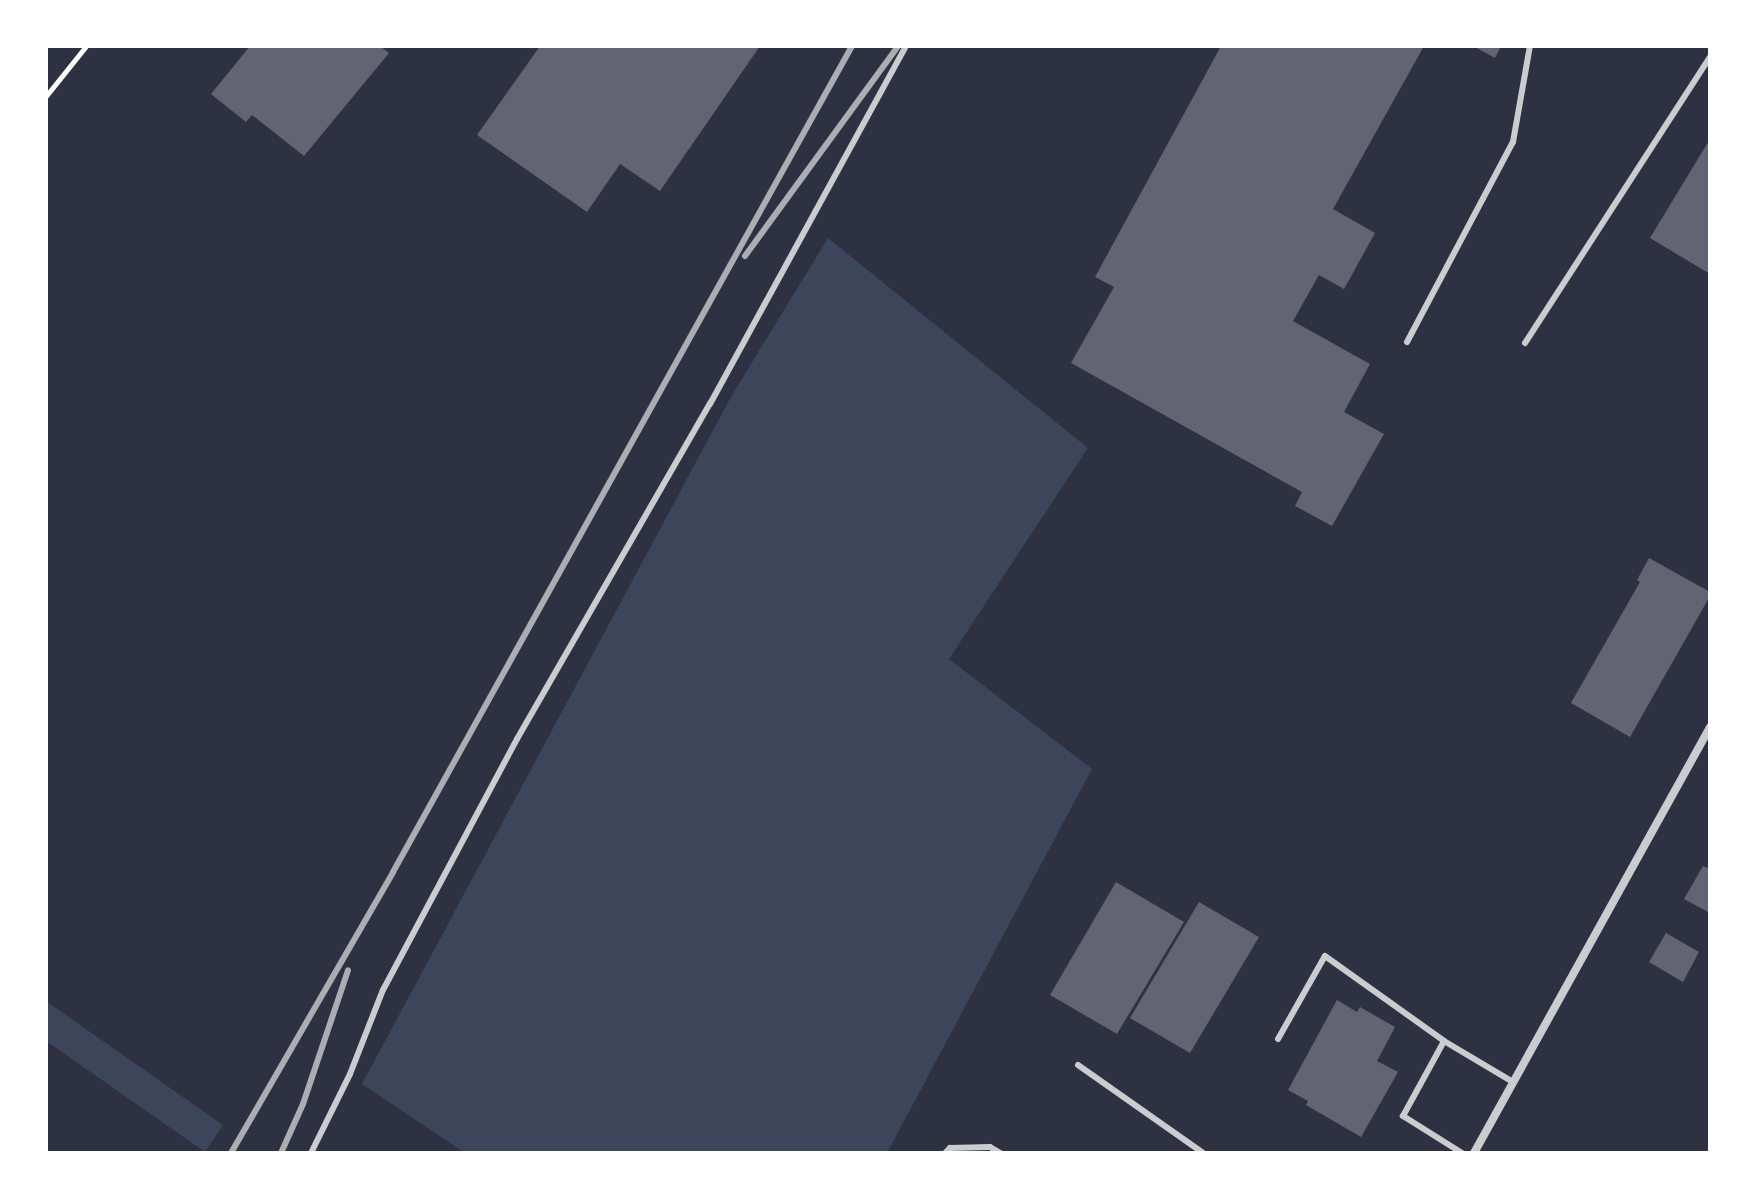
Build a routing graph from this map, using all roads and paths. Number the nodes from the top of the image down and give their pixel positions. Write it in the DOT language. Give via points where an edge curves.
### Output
graph roads {
  1 [pos="86,46"];
  2 [pos="906,46"];
  3 [pos="1530,46"];
  4 [pos="1710,57"];
  5 [pos="46,96"];
  6 [pos="1407,342"];
  7 [pos="1525,343"];
  8 [pos="1710,727"];
  9 [pos="1278,1039"];
  10 [pos="1444,1041"];
  11 [pos="1078,1065"];
  12 [pos="1513,1082"];
  13 [pos="311,1153"];
  14 [pos="945,1153"];
  15 [pos="1000,1153"];
  16 [pos="1203,1153"];
  17 [pos="1462,1153"];
  18 [pos="1474,1153"];
  1 -- 5 [label="path"];
  2 -- 13 [label="lane" via="710,404 502,767 383,990"];
  3 -- 6 [label="lane" via="1513,142"];
  4 -- 7 [label="lane"];
  8 -- 12 [label="street"];
  9 -- 10 [label="lane" via="1325,956"];
  10 -- 12 [label="lane"];
  10 -- 17 [label="lane" via="1403,1116"];
  11 -- 16 [label="lane"];
  12 -- 18 [label="street"];
  14 -- 15 [label="lane" via="950,1148 990,1147"];
}
